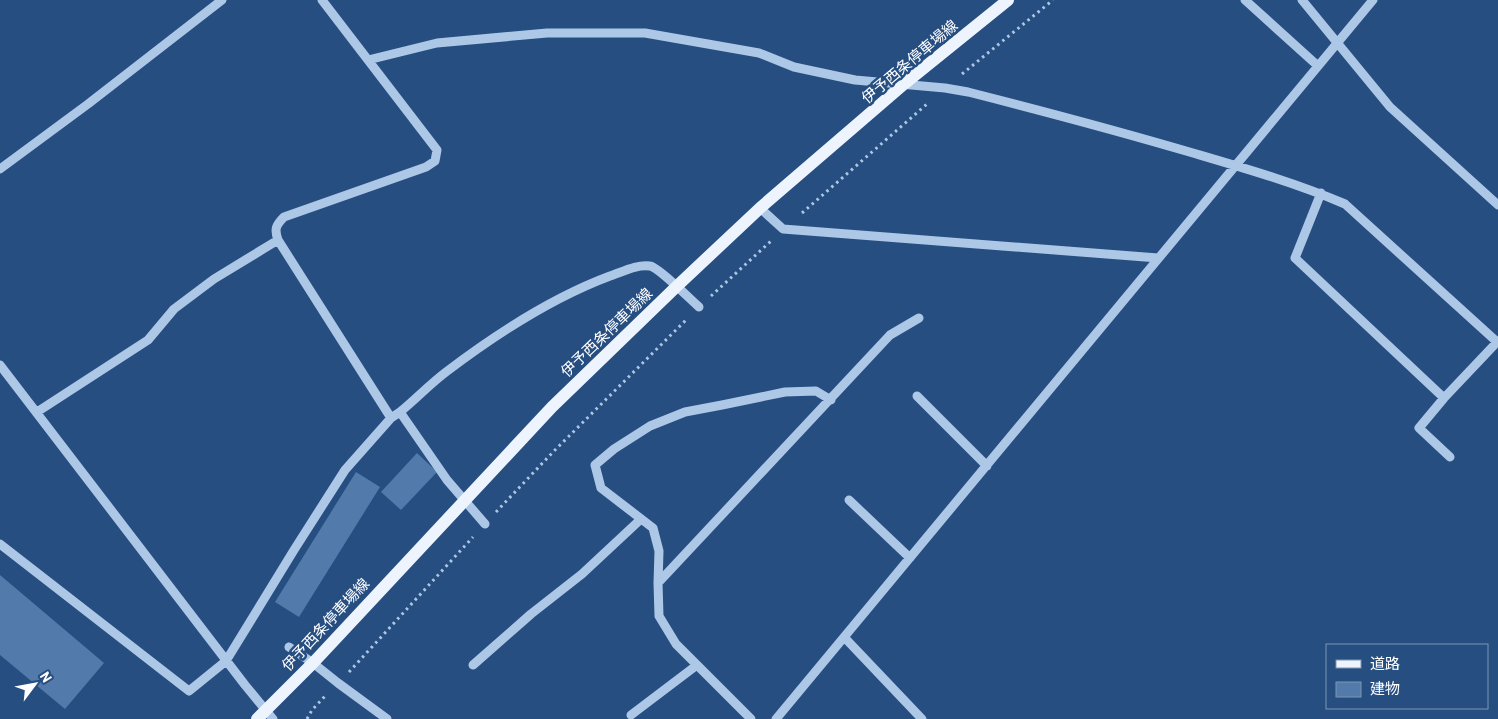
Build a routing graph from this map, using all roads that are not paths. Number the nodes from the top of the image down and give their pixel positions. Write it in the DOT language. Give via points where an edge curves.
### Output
graph roads {
  1 [pos="222,0"];
  2 [pos="322,0"];
  3 [pos="1008,0"];
  4 [pos="1245,0"];
  5 [pos="1302,0"];
  6 [pos="1373,0"];
  7 [pos="1338,42"];
  8 [pos="368,60"];
  9 [pos="1318,66"];
  10 [pos="904,84"];
  11 [pos="1235,166"];
  12 [pos="0,169"];
  13 [pos="1321,194"];
  14 [pos="1498,205"];
  15 [pos="760,208"];
  16 [pos="278,240"];
  17 [pos="1158,258"];
  18 [pos="676,287"];
  19 [pos="699,307"];
  20 [pos="919,318"];
  21 [pos="1497,342"];
  22 [pos="0,365"];
  23 [pos="916,396"];
  24 [pos="1444,398"];
  25 [pos="831,400"];
  26 [pos="37,412"];
  27 [pos="400,412"];
  28 [pos="391,418"];
  29 [pos="1450,457"];
  30 [pos="986,466"];
  31 [pos="464,500"];
  32 [pos="849,500"];
  33 [pos="641,519"];
  34 [pos="485,524"];
  35 [pos="0,544"];
  36 [pos="910,558"];
  37 [pos="658,583"];
  38 [pos="844,637"];
  39 [pos="289,647"];
  40 [pos="226,661"];
  41 [pos="313,663"];
  42 [pos="473,665"];
  43 [pos="697,665"];
  44 [pos="631,715"];
  45 [pos="265,716"];
  46 [pos="387,719"];
  47 [pos="751,719"];
  48 [pos="776,719"];
  49 [pos="922,719"];
  1 -- 12 [label="street"];
  2 -- 8 [label="street"];
  3 -- 10 [label="main road, 伊予西条停車場線"];
  4 -- 9 [label="street"];
  5 -- 7 [label="street"];
  6 -- 7 [label="street"];
  7 -- 9 [label="street"];
  7 -- 14 [label="street" via="1390,106"];
  8 -- 10 [label="street" via="437,43 547,33 645,33 758,53 794,67 855,80"];
  8 -- 16 [label="street" via="437,150 435,161 284,218 275,231"];
  9 -- 11 [label="street"];
  10 -- 11 [label="street" via="968,92"];
  10 -- 15 [label="main road, 伊予西条停車場線"];
  11 -- 13 [label="street"];
  11 -- 17 [label="street"];
  13 -- 21 [label="street" via="1345,204"];
  13 -- 24 [label="street" via="1295,258"];
  15 -- 17 [label="street" via="784,229"];
  15 -- 18 [label="main road, 伊予西条停車場線"];
  16 -- 26 [label="street" via="214,279 174,309 148,340"];
  16 -- 28 [label="street"];
  17 -- 30 [label="street"];
  18 -- 19 [label="street"];
  18 -- 27 [label="street" via="653,266 641,266 596,281 552,302 498,335 445,373"];
  18 -- 31 [label="main road, 伊予西条停車場線" via="552,407"];
  20 -- 25 [label="street" via="890,336"];
  21 -- 24 [label="street"];
  22 -- 26 [label="street"];
  23 -- 30 [label="street"];
  24 -- 29 [label="street" via="1419,428"];
  25 -- 33 [label="street" via="816,391 785,392 685,412 650,426 595,465 601,488"];
  25 -- 37 [label="street"];
  26 -- 40 [label="street"];
  27 -- 28 [label="street"];
  27 -- 31 [label="street"];
  28 -- 40 [label="street" via="345,470"];
  30 -- 36 [label="street"];
  31 -- 34 [label="street"];
  31 -- 41 [label="main road, 伊予西条停車場線"];
  32 -- 36 [label="street"];
  33 -- 37 [label="street" via="653,528 660,551"];
  33 -- 42 [label="street" via="582,574"];
  35 -- 40 [label="street" via="189,691"];
  36 -- 38 [label="street"];
  37 -- 43 [label="street" via="659,616 676,644"];
  38 -- 48 [label="street"];
  38 -- 49 [label="street"];
  39 -- 41 [label="street"];
  40 -- 45 [label="street"];
  41 -- 45 [label="main road, 伊予西条停車場線"];
  41 -- 46 [label="street"];
  43 -- 44 [label="street"];
  43 -- 47 [label="street"];
}
